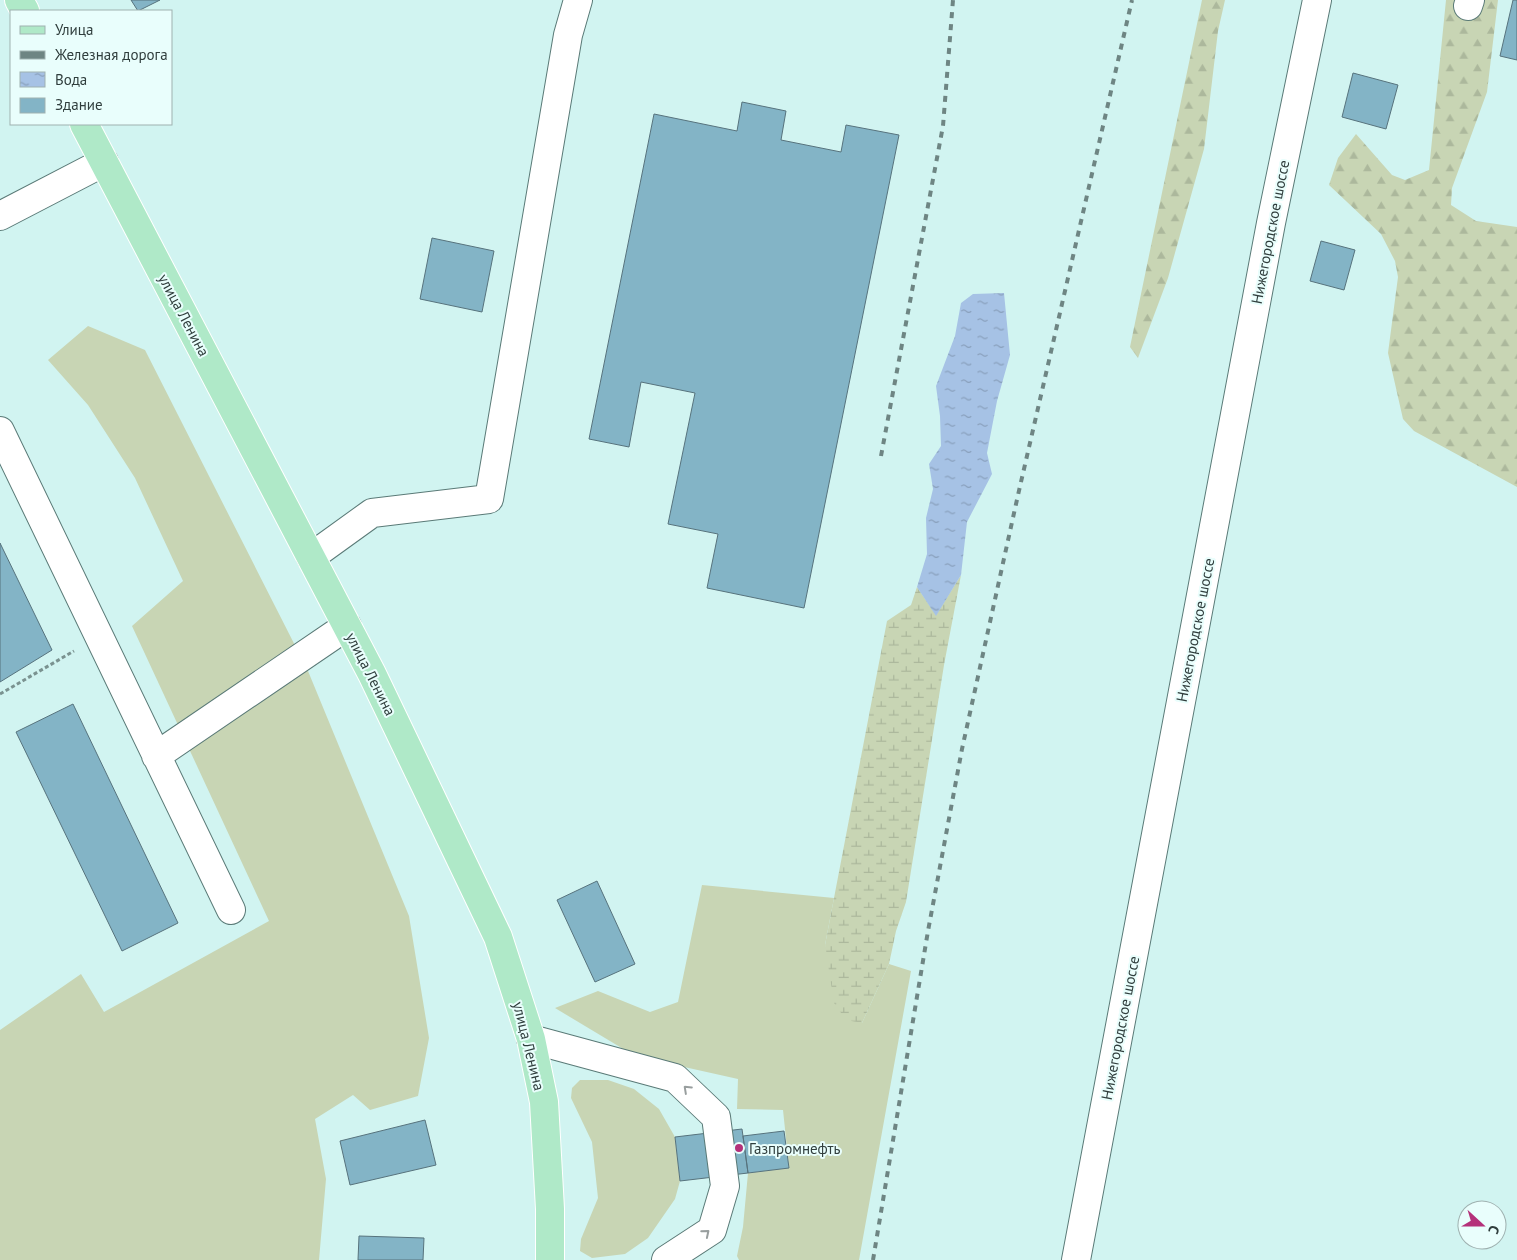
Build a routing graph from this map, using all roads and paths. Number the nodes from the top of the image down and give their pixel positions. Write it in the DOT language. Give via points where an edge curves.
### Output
graph roads {
  1 [pos="578,0"];
  2 [pos="1318,0"];
  3 [pos="85,125"];
  4 [pos="104,162"];
  5 [pos="0,216"];
  6 [pos="0,431"];
  7 [pos="311,557"];
  8 [pos="347,626"];
  9 [pos="98,636"];
  10 [pos="0,694"];
  11 [pos="156,756"];
  12 [pos="231,910"];
  13 [pos="531,1039"];
  14 [pos="550,1260"];
  15 [pos="666,1260"];
  16 [pos="1076,1260"];
  1 -- 7 [label="street" via="568,35 489,499 372,513"];
  2 -- 16 [label="street, Нижегородское шоссе" via="1267,242"];
  3 -- 4 [label="main road, улица Ленина"];
  4 -- 5 [label="street"];
  4 -- 7 [label="main road, улица Ленина"];
  6 -- 9 [label="street"];
  7 -- 8 [label="main road, улица Ленина"];
  8 -- 11 [label="street"];
  8 -- 13 [label="main road, улица Ленина" via="498,937"];
  9 -- 10 [label="path"];
  9 -- 11 [label="street"];
  11 -- 12 [label="street"];
  13 -- 14 [label="main road, улица Ленина" via="544,1102"];
  15 -- 13 [label="street, one-way" via="712,1230 725,1186 716,1116 675,1078"];
}
